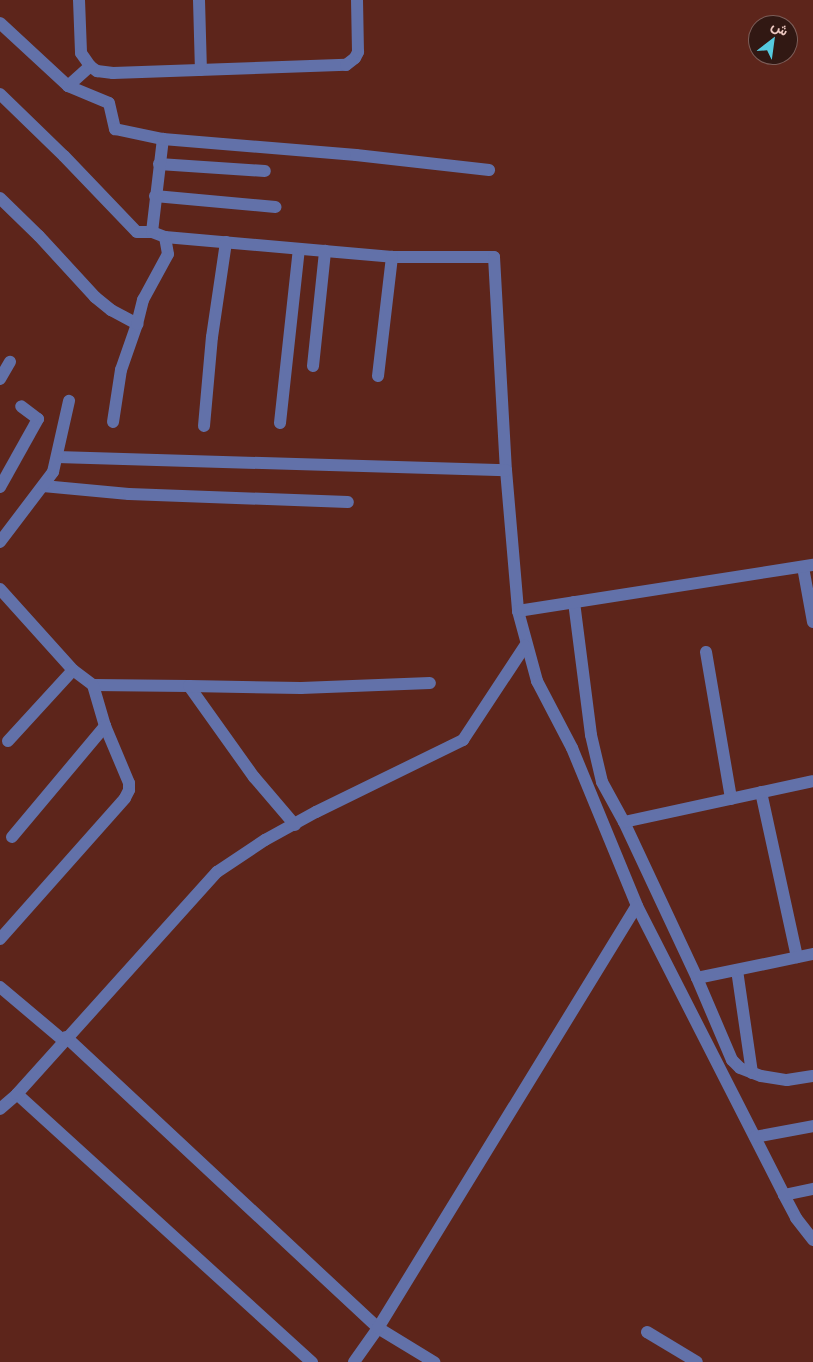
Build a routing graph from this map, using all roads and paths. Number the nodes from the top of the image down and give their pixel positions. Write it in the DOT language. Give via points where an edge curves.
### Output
graph roads {
  1 [pos="78,0"];
  2 [pos="199,0"];
  3 [pos="358,0"];
  4 [pos="0,23"];
  5 [pos="90,66"];
  6 [pos="201,70"];
  7 [pos="68,86"];
  8 [pos="0,94"];
  9 [pos="163,139"];
  10 [pos="159,164"];
  11 [pos="489,170"];
  12 [pos="265,171"];
  13 [pos="155,196"];
  14 [pos="0,198"];
  15 [pos="275,207"];
  16 [pos="152,232"];
  17 [pos="165,236"];
  18 [pos="226,242"];
  19 [pos="299,249"];
  20 [pos="325,251"];
  21 [pos="392,257"];
  22 [pos="137,324"];
  23 [pos="10,362"];
  24 [pos="313,366"];
  25 [pos="378,376"];
  26 [pos="0,379"];
  27 [pos="69,401"];
  28 [pos="21,406"];
  29 [pos="113,422"];
  30 [pos="280,423"];
  31 [pos="204,426"];
  32 [pos="57,457"];
  33 [pos="506,470"];
  34 [pos="43,486"];
  35 [pos="0,487"];
  36 [pos="348,502"];
  37 [pos="0,542"];
  38 [pos="808,566"];
  39 [pos="0,589"];
  40 [pos="574,602"];
  41 [pos="518,610"];
  42 [pos="813,622"];
  43 [pos="526,646"];
  44 [pos="706,652"];
  45 [pos="74,670"];
  46 [pos="430,683"];
  47 [pos="93,685"];
  48 [pos="189,686"];
  49 [pos="105,726"];
  50 [pos="8,741"];
  51 [pos="813,781"];
  52 [pos="762,792"];
  53 [pos="731,799"];
  54 [pos="624,822"];
  55 [pos="295,825"];
  56 [pos="12,836"];
  57 [pos="637,906"];
  58 [pos="0,938"];
  59 [pos="813,954"];
  60 [pos="797,957"];
  61 [pos="737,970"];
  62 [pos="697,978"];
  63 [pos="0,986"];
  64 [pos="65,1039"];
  65 [pos="752,1073"];
  66 [pos="813,1076"];
  67 [pos="17,1094"];
  68 [pos="0,1109"];
  69 [pos="813,1126"];
  70 [pos="755,1137"];
  71 [pos="813,1188"];
  72 [pos="784,1195"];
  73 [pos="813,1240"];
  74 [pos="378,1328"];
  75 [pos="646,1332"];
  76 [pos="312,1362"];
  77 [pos="354,1362"];
  78 [pos="434,1362"];
  79 [pos="697,1362"];
  1 -- 5 [label="street" via="80,45"];
  2 -- 6 [label="street"];
  3 -- 6 [label="street" via="358,52 356,58 346,65"];
  4 -- 7 [label="street"];
  5 -- 6 [label="street" via="105,73"];
  5 -- 7 [label="street"];
  7 -- 9 [label="street" via="109,104 115,130"];
  8 -- 16 [label="street" via="138,232"];
  9 -- 10 [label="street"];
  9 -- 11 [label="street"];
  10 -- 12 [label="street"];
  10 -- 13 [label="street"];
  13 -- 15 [label="street"];
  13 -- 16 [label="street"];
  14 -- 22 [label="street" via="95,297"];
  16 -- 17 [label="street"];
  17 -- 18 [label="street"];
  17 -- 22 [label="street" via="168,254 143,300"];
  18 -- 19 [label="street"];
  18 -- 31 [label="street" via="212,336"];
  19 -- 20 [label="street"];
  19 -- 30 [label="street"];
  20 -- 21 [label="street"];
  20 -- 24 [label="street"];
  21 -- 25 [label="street"];
  21 -- 33 [label="street" via="494,257"];
  22 -- 29 [label="street" via="121,370"];
  23 -- 26 [label="street"];
  27 -- 32 [label="street"];
  28 -- 35 [label="street" via="38,419"];
  32 -- 33 [label="street"];
  32 -- 34 [label="street" via="53,472"];
  33 -- 41 [label="street"];
  34 -- 36 [label="street" via="129,494"];
  34 -- 37 [label="street"];
  38 -- 40 [label="street"];
  38 -- 42 [label="street"];
  39 -- 45 [label="street"];
  40 -- 41 [label="street"];
  40 -- 54 [label="street" via="591,735 602,782"];
  41 -- 43 [label="street"];
  43 -- 55 [label="street" via="463,740"];
  43 -- 57 [label="street" via="536,681 572,748"];
  44 -- 53 [label="street"];
  45 -- 47 [label="street"];
  45 -- 50 [label="street"];
  46 -- 48 [label="street" via="301,688"];
  47 -- 48 [label="street"];
  47 -- 49 [label="street"];
  48 -- 55 [label="street" via="254,776"];
  49 -- 56 [label="street"];
  49 -- 58 [label="street" via="129,790"];
  51 -- 52 [label="street"];
  52 -- 53 [label="street"];
  52 -- 60 [label="street"];
  53 -- 54 [label="street"];
  54 -- 62 [label="street"];
  55 -- 64 [label="street" via="265,840 217,872"];
  57 -- 70 [label="street"];
  57 -- 74 [label="street"];
  59 -- 60 [label="street"];
  60 -- 61 [label="street"];
  61 -- 62 [label="street"];
  61 -- 65 [label="street"];
  62 -- 65 [label="street" via="732,1060"];
  63 -- 64 [label="street"];
  64 -- 67 [label="street"];
  64 -- 74 [label="street"];
  65 -- 66 [label="street" via="786,1080"];
  67 -- 68 [label="street"];
  67 -- 76 [label="street"];
  69 -- 70 [label="street"];
  70 -- 72 [label="street"];
  71 -- 72 [label="street"];
  72 -- 73 [label="street"];
  74 -- 77 [label="street"];
  74 -- 78 [label="street"];
  75 -- 79 [label="street"];
}
